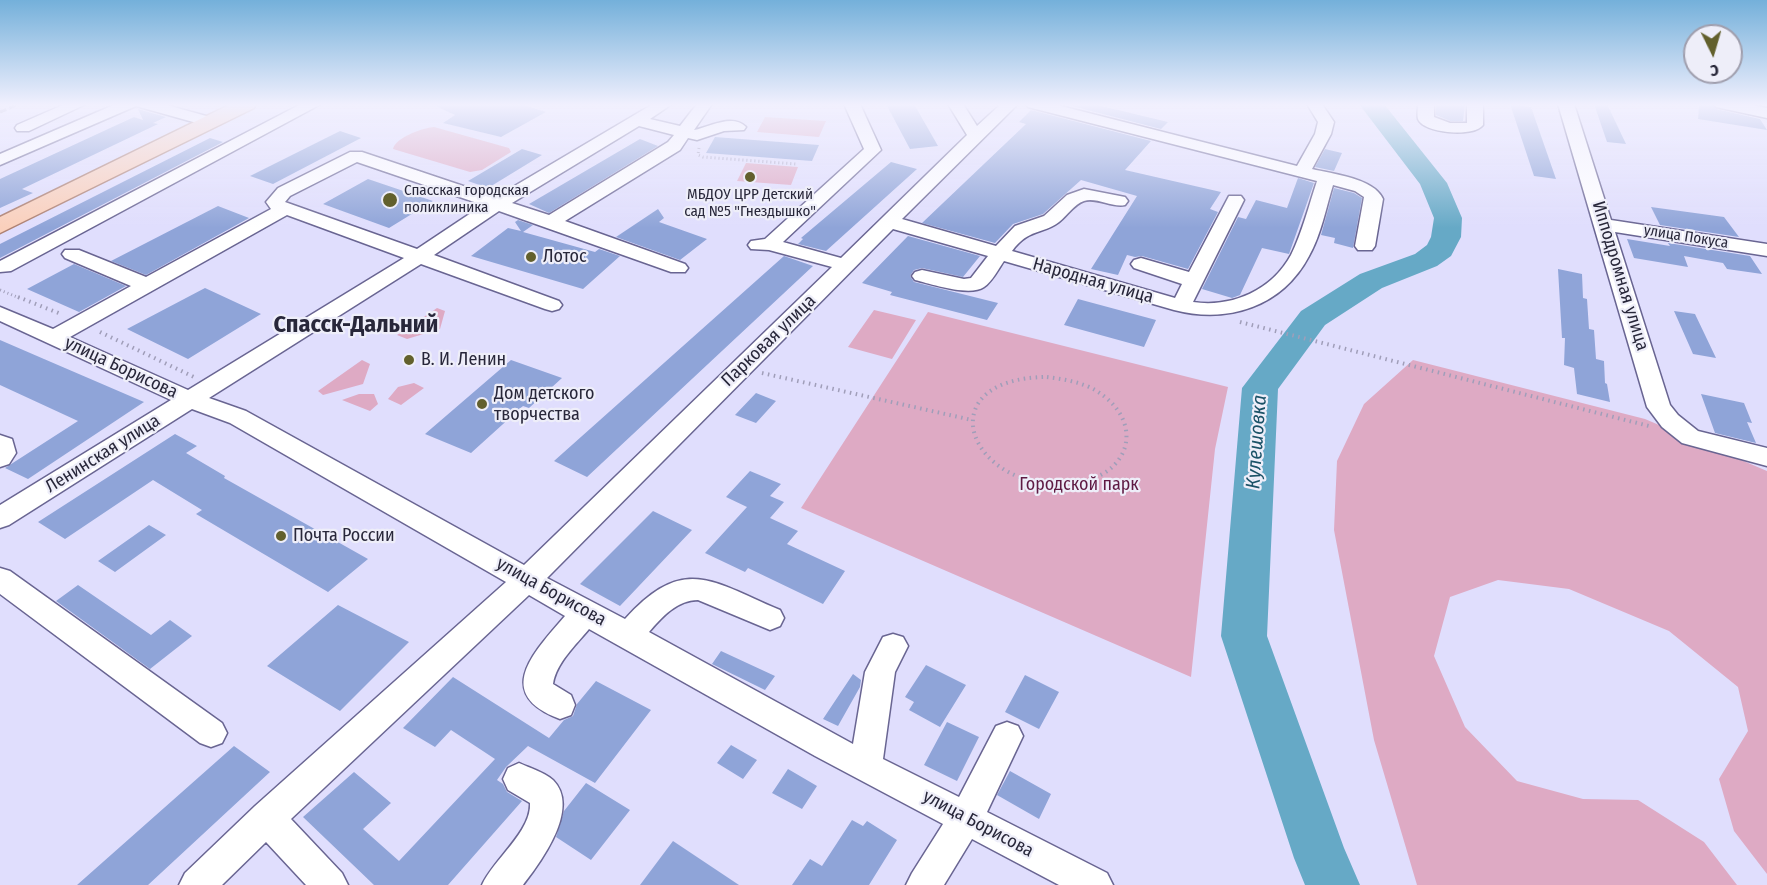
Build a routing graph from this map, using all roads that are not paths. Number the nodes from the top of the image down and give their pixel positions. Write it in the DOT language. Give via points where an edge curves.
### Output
graph roads {
  1 [pos="34,145"];
  2 [pos="165,145"];
  3 [pos="234,145"];
  4 [pos="595,145"];
  5 [pos="674,145"];
  6 [pos="871,145"];
  7 [pos="967,145"];
  8 [pos="1199,145"];
  9 [pos="1317,145"];
  10 [pos="1579,145"];
  11 [pos="0,160"];
  12 [pos="1303,171"];
  13 [pos="1327,177"];
  14 [pos="1235,200"];
  15 [pos="1119,201"];
  16 [pos="497,204"];
  17 [pos="286,208"];
  18 [pos="551,222"];
  19 [pos="891,222"];
  20 [pos="1604,225"];
  21 [pos="0,226"];
  22 [pos="1365,246"];
  23 [pos="1767,250"];
  24 [pos="72,254"];
  25 [pos="999,254"];
  26 [pos="417,258"];
  27 [pos="1141,264"];
  28 [pos="846,265"];
  29 [pos="4,267"];
  30 [pos="678,268"];
  31 [pos="922,276"];
  32 [pos="1193,282"];
  33 [pos="147,285"];
  34 [pos="552,305"];
  35 [pos="1181,306"];
  36 [pos="0,314"];
  37 [pos="54,337"];
  38 [pos="202,393"];
  39 [pos="0,443"];
  40 [pos="1767,457"];
  41 [pos="0,458"];
  42 [pos="0,518"];
  43 [pos="0,579"];
  44 [pos="528,579"];
  45 [pos="585,613"];
  46 [pos="770,618"];
  47 [pos="629,635"];
  48 [pos="893,646"];
  49 [pos="560,705"];
  50 [pos="211,733"];
  51 [pos="1007,736"];
  52 [pos="866,765"];
  53 [pos="519,779"];
  54 [pos="267,818"];
  55 [pos="966,819"];
  56 [pos="197,885"];
  57 [pos="330,885"];
  58 [pos="500,885"];
  59 [pos="924,885"];
  60 [pos="1095,885"];
  1 -- 11 [label="street"];
  2 -- 21 [label="main road"];
  3 -- 29 [label="street"];
  4 -- 16 [label="street, Ленинская улица"];
  5 -- 18 [label="street"];
  6 -- 28 [label="street" via="873,150 761,245"];
  7 -- 19 [label="street, Парковая улица"];
  8 -- 12 [label="street"];
  9 -- 12 [label="street"];
  10 -- 20 [label="street, Ипподромная улица"];
  12 -- 13 [label="street"];
  13 -- 22 [label="street" via="1372,194"];
  13 -- 35 [label="street, Народная улица" via="1301,254 1271,291 1226,310"];
  14 -- 32 [label="street"];
  15 -- 25 [label="street" via="1079,196 1051,220 1022,230"];
  16 -- 17 [label="street" via="356,156 284,192 275,202"];
  16 -- 18 [label="street"];
  16 -- 26 [label="street, Ленинская улица"];
  17 -- 26 [label="street"];
  17 -- 33 [label="street"];
  18 -- 30 [label="street"];
  19 -- 25 [label="street, Народная улица"];
  19 -- 28 [label="street, Парковая улица"];
  20 -- 23 [label="street, улица Покуса"];
  20 -- 40 [label="street, Ипподромная улица" via="1659,407 1690,437"];
  24 -- 33 [label="street"];
  25 -- 31 [label="street" via="977,283 964,285"];
  25 -- 35 [label="street, Народная улица"];
  26 -- 34 [label="street"];
  26 -- 38 [label="street, Ленинская улица"];
  27 -- 32 [label="street"];
  28 -- 44 [label="street, Парковая улица"];
  32 -- 35 [label="street"];
  33 -- 37 [label="street"];
  36 -- 37 [label="street, улица Борисова"];
  37 -- 38 [label="street, улица Борисова"];
  38 -- 42 [label="street, Ленинская улица"];
  38 -- 44 [label="street, улица Борисова" via="238,417"];
  39 -- 41 [label="street" via="4,453"];
  43 -- 50 [label="street"];
  44 -- 45 [label="street, улица Борисова"];
  44 -- 54 [label="street, Парковая улица"];
  45 -- 47 [label="street, улица Борисова"];
  45 -- 49 [label="street" via="538,678 537,689"];
  46 -- 47 [label="street" via="690,588 668,597"];
  47 -- 52 [label="street, улица Борисова"];
  48 -- 52 [label="street" via="880,672"];
  51 -- 55 [label="street"];
  52 -- 55 [label="street, улица Борисова"];
  53 -- 58 [label="street" via="540,791 546,799 546,809 532,842"];
  54 -- 56 [label="street, Парковая улица"];
  54 -- 57 [label="street"];
  55 -- 59 [label="street"];
  55 -- 60 [label="street, улица Борисова"];
}
